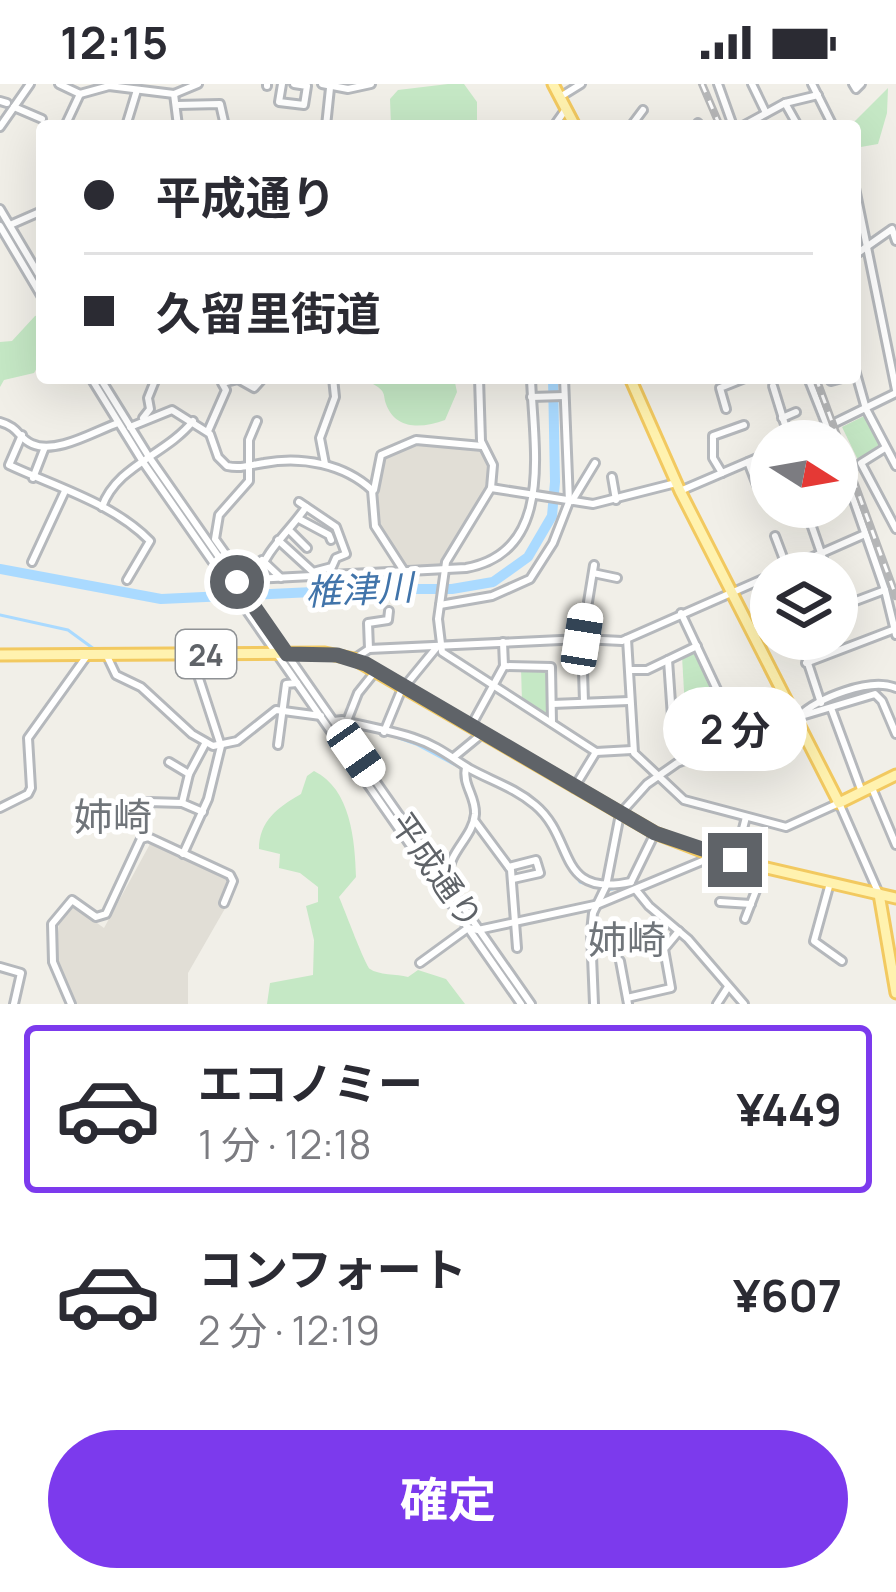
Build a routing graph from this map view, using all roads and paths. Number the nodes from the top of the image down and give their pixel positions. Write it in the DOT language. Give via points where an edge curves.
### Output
graph roads {
  1 [pos="28,84"];
  2 [pos="59,84"];
  3 [pos="198,84"];
  4 [pos="282,84"];
  5 [pos="294,84"];
  6 [pos="371,84"];
  7 [pos="553,84"];
  8 [pos="581,84"];
  9 [pos="718,84"];
  10 [pos="752,84"];
  11 [pos="812,84"];
  12 [pos="107,85"];
  13 [pos="326,86"];
  14 [pos="137,90"];
  15 [pos="80,94"];
  16 [pos="174,94"];
  17 [pos="818,95"];
  18 [pos="560,97"];
  19 [pos="785,103"];
  20 [pos="7,104"];
  21 [pos="177,105"];
  22 [pos="566,109"];
  23 [pos="643,110"];
  24 [pos="766,113"];
  25 [pos="42,119"];
  26 [pos="68,120"];
  27 [pos="128,120"];
  28 [pos="178,120"];
  29 [pos="224,120"];
  30 [pos="326,120"];
  31 [pos="558,120"];
  32 [pos="572,120"];
  33 [pos="636,120"];
  34 [pos="731,120"];
  35 [pos="754,120"];
  36 [pos="795,120"];
  37 [pos="830,120"];
  38 [pos="0,127"];
  39 [pos="0,209"];
  40 [pos="36,214"];
  41 [pos="861,220"];
  42 [pos="0,226"];
  43 [pos="10,226"];
  44 [pos="896,241"];
  45 [pos="866,247"];
  46 [pos="861,251"];
  47 [pos="36,270"];
  48 [pos="36,287"];
  49 [pos="95,384"];
  50 [pos="104,384"];
  51 [pos="154,384"];
  52 [pos="223,384"];
  53 [pos="334,384"];
  54 [pos="479,384"];
  55 [pos="531,384"];
  56 [pos="564,384"];
  57 [pos="633,384"];
  58 [pos="719,384"];
  59 [pos="730,384"];
  60 [pos="810,384"];
  61 [pos="859,384"];
  62 [pos="773,386"];
  63 [pos="720,388"];
  64 [pos="896,392"];
  65 [pos="564,396"];
  66 [pos="531,397"];
  67 [pos="724,407"];
  68 [pos="866,409"];
  69 [pos="796,412"];
  70 [pos="782,418"];
  71 [pos="825,420"];
  72 [pos="845,420"];
  73 [pos="194,421"];
  74 [pos="257,421"];
  75 [pos="0,422"];
  76 [pos="140,422"];
  77 [pos="118,423"];
  78 [pos="744,425"];
  79 [pos="130,427"];
  80 [pos="208,431"];
  81 [pos="22,435"];
  82 [pos="45,446"];
  83 [pos="482,446"];
  84 [pos="885,448"];
  85 [pos="146,460"];
  86 [pos="748,462"];
  87 [pos="595,463"];
  88 [pos="325,464"];
  89 [pos="252,466"];
  90 [pos="896,466"];
  91 [pos="750,467"];
  92 [pos="722,473"];
  93 [pos="612,477"];
  94 [pos="33,478"];
  95 [pos="678,487"];
  96 [pos="491,488"];
  97 [pos="64,491"];
  98 [pos="374,494"];
  99 [pos="533,496"];
  100 [pos="232,499"];
  101 [pos="616,500"];
  102 [pos="246,501"];
  103 [pos="570,502"];
  104 [pos="102,507"];
  105 [pos="858,514"];
  106 [pos="299,519"];
  107 [pos="813,528"];
  108 [pos="896,529"];
  109 [pos="290,531"];
  110 [pos="865,534"];
  111 [pos="776,536"];
  112 [pos="278,540"];
  113 [pos="331,541"];
  114 [pos="307,548"];
  115 [pos="782,552"];
  116 [pos="822,552"];
  117 [pos="262,560"];
  118 [pos="32,562"];
  119 [pos="445,569"];
  120 [pos="334,571"];
  121 [pos="404,573"];
  122 [pos="280,578"];
  123 [pos="617,578"];
  124 [pos="257,579"];
  125 [pos="127,580"];
  126 [pos="236,581"];
  127 [pos="750,583"];
  128 [pos="730,590"];
  129 [pos="885,590"];
  130 [pos="858,600"];
  131 [pos="440,605"];
  132 [pos="389,611"];
  133 [pos="682,613"];
  134 [pos="895,632"];
  135 [pos="582,639"];
  136 [pos="628,639"];
  137 [pos="503,642"];
  138 [pos="440,646"];
  139 [pos="697,646"];
  140 [pos="369,650"];
  141 [pos="88,654"];
  142 [pos="106,654"];
  143 [pos="191,654"];
  144 [pos="282,654"];
  145 [pos="0,655"];
  146 [pos="354,659"];
  147 [pos="668,660"];
  148 [pos="805,660"];
  149 [pos="806,663"];
  150 [pos="504,666"];
  151 [pos="377,670"];
  152 [pos="628,670"];
  153 [pos="297,683"];
  154 [pos="404,686"];
  155 [pos="896,686"];
  156 [pos="495,687"];
  157 [pos="629,701"];
  158 [pos="584,702"];
  159 [pos="821,703"];
  160 [pos="552,704"];
  161 [pos="831,708"];
  162 [pos="282,710"];
  163 [pos="322,712"];
  164 [pos="672,717"];
  165 [pos="797,717"];
  166 [pos="347,721"];
  167 [pos="331,724"];
  168 [pos="552,724"];
  169 [pos="471,726"];
  170 [pos="384,732"];
  171 [pos="483,733"];
  172 [pos="896,734"];
  173 [pos="205,743"];
  174 [pos="278,745"];
  175 [pos="221,746"];
  176 [pos="632,750"];
  177 [pos="596,752"];
  178 [pos="455,755"];
  179 [pos="688,758"];
  180 [pos="169,762"];
  181 [pos="466,767"];
  182 [pos="189,774"];
  183 [pos="896,775"];
  184 [pos="657,776"];
  185 [pos="574,788"];
  186 [pos="867,789"];
  187 [pos="182,803"];
  188 [pos="839,803"];
  189 [pos="0,808"];
  190 [pos="203,812"];
  191 [pos="620,814"];
  192 [pos="746,817"];
  193 [pos="474,820"];
  194 [pos="655,833"];
  195 [pos="141,839"];
  196 [pos="896,844"];
  197 [pos="183,854"];
  198 [pos="715,856"];
  199 [pos="735,860"];
  200 [pos="509,867"];
  201 [pos="765,867"];
  202 [pos="513,879"];
  203 [pos="441,882"];
  204 [pos="830,883"];
  205 [pos="633,885"];
  206 [pos="606,886"];
  207 [pos="879,894"];
  208 [pos="896,898"];
  209 [pos="720,902"];
  210 [pos="224,903"];
  211 [pos="599,904"];
  212 [pos="751,904"];
  213 [pos="746,919"];
  214 [pos="516,922"];
  215 [pos="468,928"];
  216 [pos="478,930"];
  217 [pos="679,931"];
  218 [pos="518,948"];
  219 [pos="620,961"];
  220 [pos="842,961"];
  221 [pos="420,962"];
  222 [pos="0,967"];
  223 [pos="728,987"];
  224 [pos="896,993"];
  225 [pos="627,1001"];
  226 [pos="14,1004"];
  227 [pos="71,1004"];
  228 [pos="521,1004"];
  229 [pos="531,1004"];
  230 [pos="595,1004"];
  231 [pos="717,1004"];
  232 [pos="744,1004"];
  1 -- 20 [label="street"];
  2 -- 15 [label="street"];
  3 -- 16 [label="street"];
  4 -- 5 [label="street" via="279,102 304,105 308,86"];
  6 -- 13 [label="street"];
  7 -- 18 [label="main road"];
  8 -- 18 [label="street"];
  9 -- 34 [label="street"];
  10 -- 24 [label="street"];
  11 -- 17 [label="street"];
  12 -- 14 [label="street"];
  12 -- 15 [label="street"];
  13 -- 30 [label="street"];
  14 -- 16 [label="street"];
  14 -- 27 [label="street"];
  15 -- 26 [label="street"];
  16 -- 21 [label="street"];
  17 -- 19 [label="street"];
  17 -- 37 [label="street"];
  18 -- 22 [label="main road"];
  19 -- 24 [label="street"];
  19 -- 36 [label="street"];
  20 -- 25 [label="street"];
  20 -- 38 [label="street"];
  21 -- 28 [label="street"];
  21 -- 29 [label="street" via="220,104"];
  22 -- 31 [label="street"];
  22 -- 32 [label="main road"];
  23 -- 33 [label="street"];
  24 -- 35 [label="street"];
  39 -- 43 [label="street"];
  40 -- 43 [label="street"];
  41 -- 45 [label="street"];
  42 -- 48 [label="street"];
  43 -- 47 [label="street"];
  44 -- 45 [label="street" via="892,229"];
  45 -- 46 [label="street"];
  45 -- 64 [label="street"];
  49 -- 77 [label="street, 平成通り"];
  50 -- 79 [label="street, 平成通り"];
  51 -- 76 [label="street"];
  52 -- 80 [label="street"];
  53 -- 88 [label="street" via="320,438"];
  54 -- 83 [label="street"];
  55 -- 66 [label="street"];
  56 -- 65 [label="street"];
  57 -- 95 [label="main road"];
  58 -- 63 [label="street"];
  59 -- 63 [label="street"];
  60 -- 71 [label="street"];
  61 -- 68 [label="street"];
  62 -- 70 [label="street"];
  63 -- 67 [label="street"];
  64 -- 68 [label="street"];
  65 -- 66 [label="street"];
  65 -- 103 [label="street"];
  66 -- 99 [label="street"];
  68 -- 72 [label="street"];
  68 -- 84 [label="street"];
  69 -- 70 [label="street"];
  73 -- 76 [label="street" via="166,410"];
  73 -- 80 [label="street"];
  73 -- 85 [label="street"];
  74 -- 89 [label="street"];
  75 -- 81 [label="street"];
  76 -- 79 [label="street"];
  77 -- 82 [label="street"];
  77 -- 85 [label="street, 平成通り"];
  78 -- 92 [label="street" via="713,436"];
  79 -- 85 [label="street, 平成通り"];
  80 -- 89 [label="street" via="226,466"];
  81 -- 82 [label="street"];
  81 -- 94 [label="street" via="9,463"];
  82 -- 94 [label="street"];
  83 -- 96 [label="street" via="493,465"];
  83 -- 98 [label="street" via="416,440 384,453"];
  84 -- 90 [label="street"];
  84 -- 108 [label="street" via="861,463"];
  85 -- 104 [label="street" via="113,482"];
  85 -- 126 [label="street, 平成通り"];
  86 -- 91 [label="street"];
  86 -- 92 [label="street"];
  87 -- 103 [label="street"];
  88 -- 89 [label="street"];
  88 -- 98 [label="street" via="352,472"];
  89 -- 100 [label="street" via="246,488"];
  92 -- 95 [label="street"];
  93 -- 101 [label="street"];
  94 -- 97 [label="street"];
  95 -- 101 [label="street"];
  95 -- 128 [label="main road"];
  96 -- 99 [label="street"];
  96 -- 119 [label="street"];
  97 -- 104 [label="street"];
  97 -- 118 [label="street"];
  98 -- 121 [label="street" via="375,526"];
  99 -- 103 [label="street"];
  99 -- 119 [label="street" via="526,525 508,549 478,566"];
  100 -- 102 [label="street"];
  100 -- 126 [label="street" via="217,518 215,539"];
  101 -- 103 [label="street"];
  103 -- 131 [label="street" via="530,579"];
  104 -- 125 [label="street" via="150,541"];
  105 -- 110 [label="street"];
  106 -- 109 [label="street"];
  106 -- 113 [label="street"];
  106 -- 120 [label="street" via="303,505 336,527 347,551"];
  107 -- 116 [label="street"];
  109 -- 112 [label="street"];
  109 -- 114 [label="street"];
  110 -- 116 [label="street"];
  110 -- 129 [label="street"];
  111 -- 115 [label="street"];
  112 -- 117 [label="street"];
  112 -- 120 [label="street" via="310,571"];
  117 -- 122 [label="street"];
  117 -- 124 [label="street"];
  119 -- 121 [label="street"];
  119 -- 131 [label="street"];
  120 -- 121 [label="street"];
  120 -- 122 [label="street"];
  122 -- 124 [label="street"];
  123 -- 135 [label="street" via="594,569"];
  124 -- 126 [label="street"];
  126 -- 144 [label="street, 平成通り"];
  127 -- 128 [label="street"];
  128 -- 133 [label="street"];
  128 -- 165 [label="main road"];
  129 -- 130 [label="street"];
  129 -- 134 [label="street"];
  131 -- 138 [label="street"];
  132 -- 140 [label="street" via="388,620 368,623"];
  133 -- 136 [label="street"];
  133 -- 139 [label="street"];
  134 -- 149 [label="street"];
  135 -- 136 [label="street"];
  135 -- 137 [label="street"];
  135 -- 158 [label="street"];
  136 -- 152 [label="street"];
  137 -- 138 [label="street"];
  137 -- 150 [label="street"];
  138 -- 140 [label="street"];
  138 -- 154 [label="street"];
  138 -- 156 [label="street"];
  139 -- 147 [label="street"];
  139 -- 164 [label="street" via="720,696"];
  140 -- 146 [label="street"];
  141 -- 142 [label="main road, 24"];
  141 -- 145 [label="main road, 24"];
  141 -- 189 [label="street" via="28,738 28,794"];
  142 -- 143 [label="main road, 24"];
  142 -- 173 [label="street" via="116,675"];
  143 -- 144 [label="main road, 24"];
  143 -- 175 [label="street"];
  144 -- 146 [label="main road, 24"];
  144 -- 153 [label="street, 平成通り"];
  144 -- 163 [label="street, 平成通り"];
  146 -- 151 [label="main road, 24"];
  147 -- 152 [label="street"];
  147 -- 164 [label="street"];
  148 -- 149 [label="street"];
  149 -- 159 [label="street"];
  150 -- 156 [label="street"];
  150 -- 160 [label="street" via="548,664"];
  151 -- 154 [label="main road, 24"];
  151 -- 166 [label="street"];
  152 -- 157 [label="street"];
  153 -- 162 [label="street" via="286,684"];
  153 -- 163 [label="street, 平成通り"];
  154 -- 169 [label="main road, 24"];
  154 -- 170 [label="street"];
  155 -- 159 [label="street" via="874,683"];
  156 -- 168 [label="street"];
  156 -- 169 [label="street"];
  157 -- 158 [label="street"];
  157 -- 176 [label="street"];
  158 -- 160 [label="street"];
  159 -- 165 [label="street"];
  160 -- 168 [label="street"];
  161 -- 165 [label="street"];
  161 -- 172 [label="street" via="879,696"];
  161 -- 186 [label="street"];
  162 -- 163 [label="street"];
  162 -- 174 [label="street"];
  162 -- 175 [label="street"];
  163 -- 167 [label="street, 平成通り"];
  164 -- 179 [label="street"];
  165 -- 179 [label="street"];
  165 -- 188 [label="main road"];
  166 -- 167 [label="street"];
  166 -- 170 [label="street"];
  167 -- 203 [label="street, 平成通り"];
  168 -- 177 [label="street"];
  169 -- 171 [label="main road, 24"];
  170 -- 178 [label="street"];
  171 -- 178 [label="street"];
  171 -- 185 [label="main road, 24"];
  173 -- 175 [label="street"];
  173 -- 182 [label="street"];
  175 -- 190 [label="street"];
  176 -- 177 [label="street"];
  176 -- 184 [label="street"];
  177 -- 185 [label="street"];
  178 -- 181 [label="street"];
  179 -- 184 [label="street"];
  180 -- 182 [label="street"];
  181 -- 193 [label="street"];
  181 -- 206 [label="street" via="535,804 577,875"];
  182 -- 187 [label="street"];
  183 -- 186 [label="main road"];
  184 -- 191 [label="street"];
  184 -- 192 [label="street" via="684,800"];
  185 -- 191 [label="main road, 24"];
  186 -- 188 [label="main road"];
  186 -- 196 [label="street"];
  187 -- 190 [label="street"];
  187 -- 195 [label="street" via="148,802"];
  188 -- 192 [label="street" via="789,828"];
  188 -- 207 [label="street"];
  190 -- 197 [label="street"];
  191 -- 194 [label="main road, 24"];
  191 -- 206 [label="street"];
  192 -- 199 [label="street"];
  193 -- 200 [label="street"];
  193 -- 203 [label="street"];
  194 -- 198 [label="main road, 24"];
  194 -- 205 [label="street"];
  195 -- 197 [label="street"];
  195 -- 227 [label="street" via="106,914 72,900 52,924 53,962"];
  197 -- 210 [label="street" via="230,875"];
  198 -- 199 [label="main road, 24"];
  198 -- 205 [label="street"];
  199 -- 201 [label="main road, 24"];
  200 -- 202 [label="street"];
  200 -- 202 [label="street" via="536,860 540,868"];
  201 -- 204 [label="main road, 24"];
  201 -- 212 [label="street"];
  202 -- 214 [label="street"];
  203 -- 215 [label="street, 平成通り"];
  203 -- 216 [label="street, 平成通り"];
  204 -- 207 [label="main road, 24"];
  204 -- 220 [label="street" via="814,941"];
  205 -- 206 [label="street"];
  205 -- 211 [label="street"];
  205 -- 217 [label="street"];
  206 -- 211 [label="street"];
  207 -- 208 [label="main road"];
  207 -- 224 [label="main road"];
  209 -- 212 [label="street"];
  211 -- 214 [label="street"];
  211 -- 230 [label="street" via="591,932"];
  212 -- 213 [label="street"];
  214 -- 216 [label="street"];
  214 -- 218 [label="street"];
  215 -- 216 [label="street"];
  215 -- 221 [label="street"];
  215 -- 228 [label="street, 平成通り"];
  216 -- 229 [label="street, 平成通り"];
  217 -- 223 [label="street"];
  217 -- 225 [label="street" via="664,949 671,988"];
  219 -- 225 [label="street"];
  222 -- 226 [label="street" via="20,973"];
  223 -- 231 [label="street"];
  223 -- 232 [label="street"];
}
